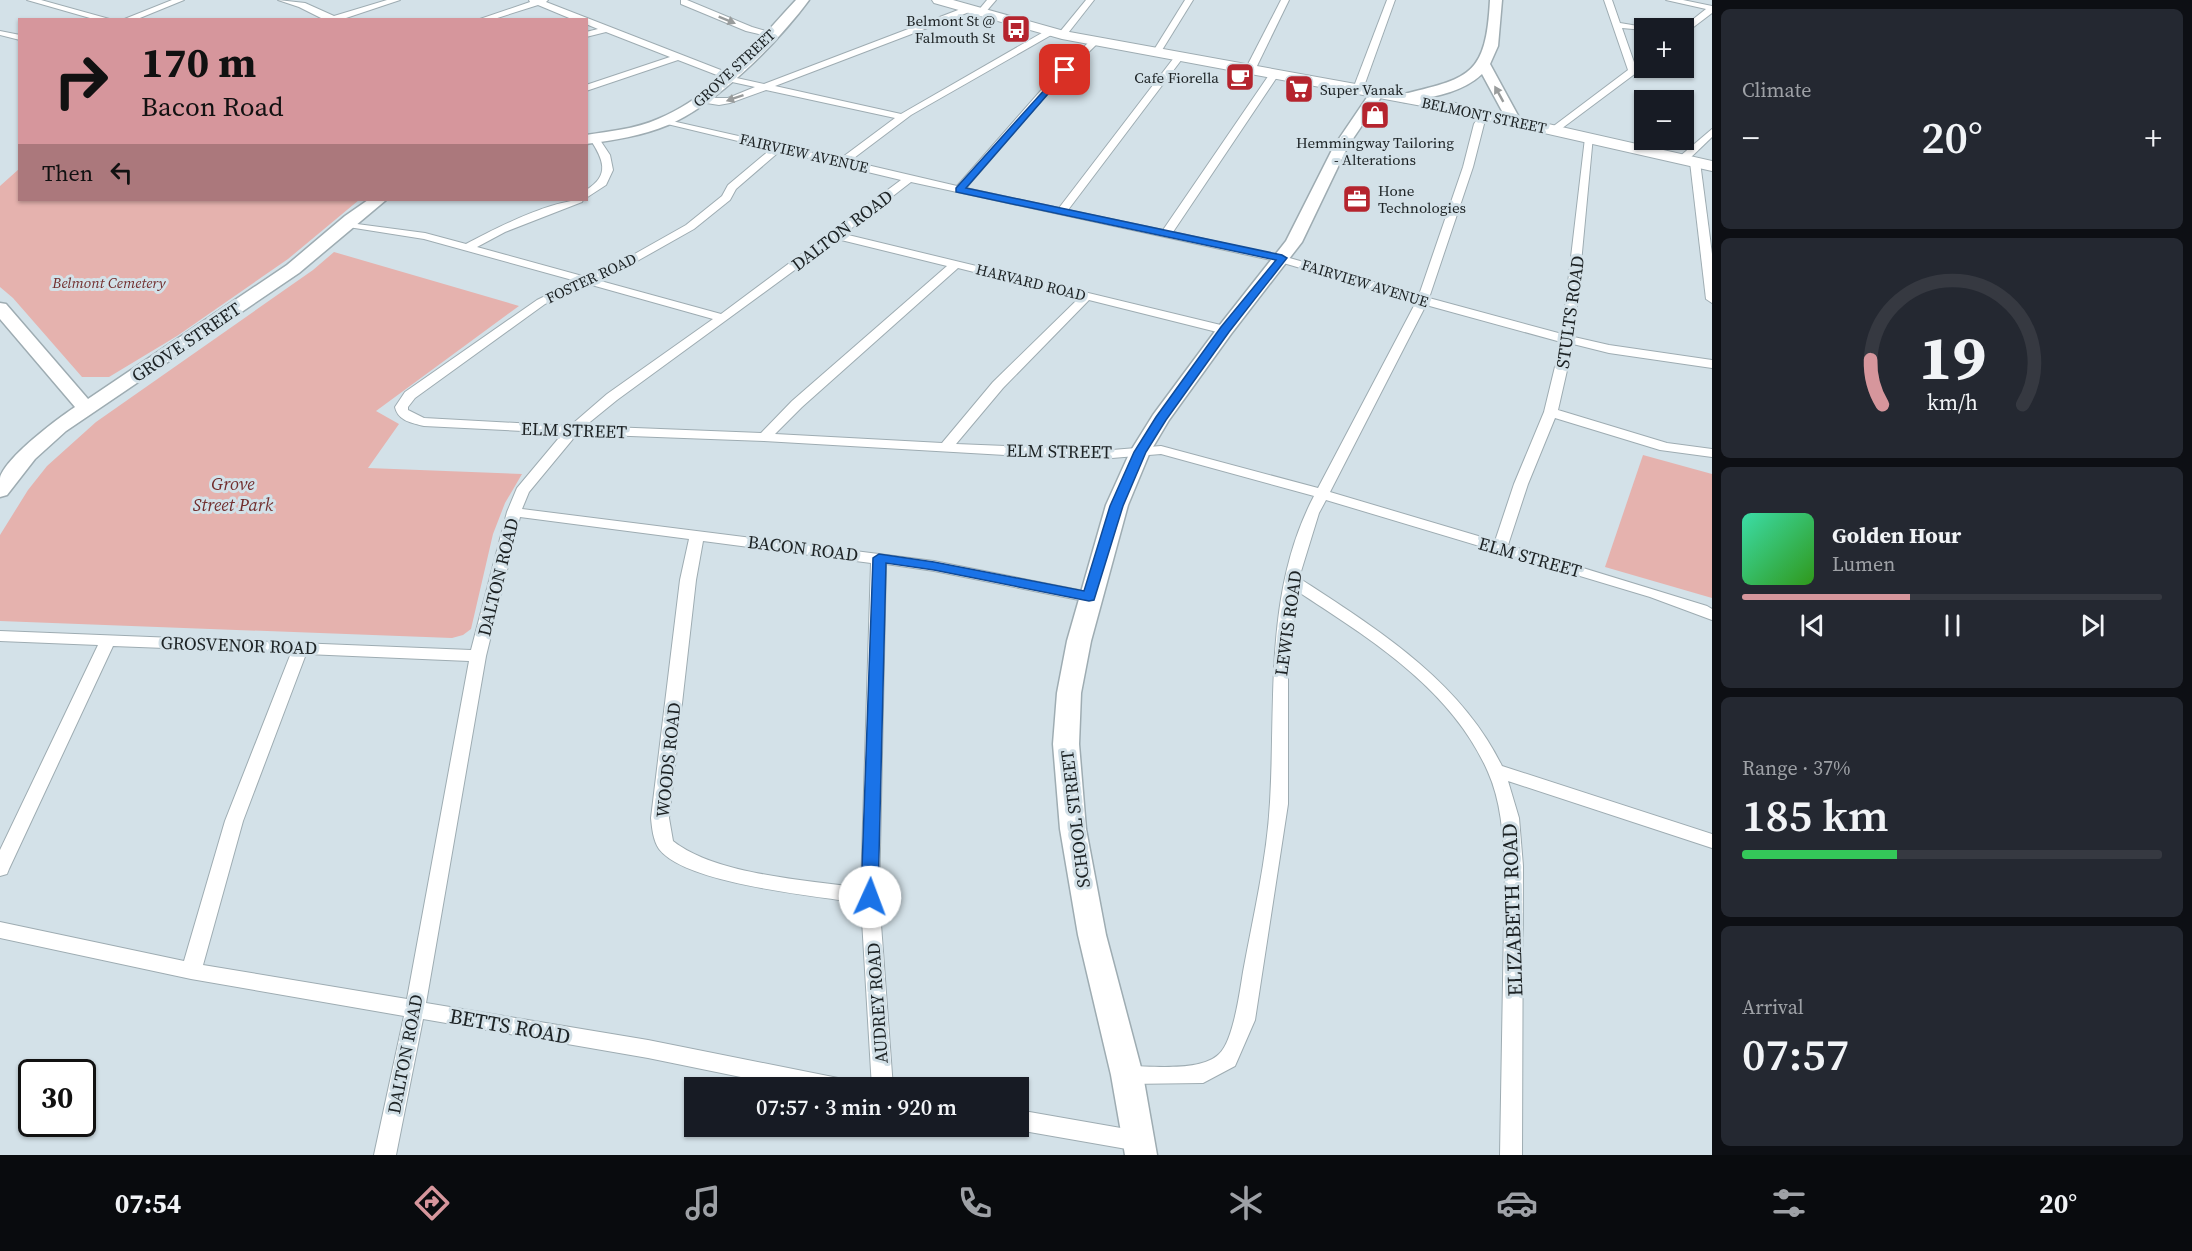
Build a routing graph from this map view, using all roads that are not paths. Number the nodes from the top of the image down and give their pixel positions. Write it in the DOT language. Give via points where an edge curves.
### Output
graph roads {
  1 [pos="31,0"];
  2 [pos="180,0"];
  3 [pos="282,0"];
  4 [pos="396,0"];
  5 [pos="692,0"];
  6 [pos="803,0"];
  7 [pos="939,0"];
  8 [pos="992,0"];
  9 [pos="1090,0"];
  10 [pos="1189,0"];
  11 [pos="1285,0"];
  12 [pos="1391,0"];
  13 [pos="1496,0"];
  14 [pos="1608,0"];
  15 [pos="1670,0"];
  16 [pos="538,1"];
  17 [pos="1712,9"];
  18 [pos="975,11"];
  19 [pos="101,18"];
  20 [pos="131,18"];
  21 [pos="329,18"];
  22 [pos="334,18"];
  23 [pos="487,18"];
  24 [pos="580,18"];
  25 [pos="588,21"];
  26 [pos="1694,23"];
  27 [pos="1617,25"];
  28 [pos="1634,27"];
  29 [pos="607,29"];
  30 [pos="2,33"];
  31 [pos="1056,33"];
  32 [pos="588,34"];
  33 [pos="772,34"];
  34 [pos="18,37"];
  35 [pos="1095,41"];
  36 [pos="1156,53"];
  37 [pos="678,57"];
  38 [pos="1179,57"];
  39 [pos="1485,66"];
  40 [pos="1250,70"];
  41 [pos="1633,71"];
  42 [pos="1274,74"];
  43 [pos="727,77"];
  44 [pos="588,87"];
  45 [pos="765,87"];
  46 [pos="1368,91"];
  47 [pos="1405,98"];
  48 [pos="703,100"];
  49 [pos="1484,115"];
  50 [pos="903,117"];
  51 [pos="666,121"];
  52 [pos="1514,121"];
  53 [pos="1554,130"];
  54 [pos="1712,132"];
  55 [pos="1590,138"];
  56 [pos="591,139"];
  57 [pos="779,147"];
  58 [pos="1689,160"];
  59 [pos="843,162"];
  60 [pos="1712,166"];
  61 [pos="910,178"];
  62 [pos="959,190"];
  63 [pos="588,194"];
  64 [pos="377,201"];
  65 [pos="575,201"];
  66 [pos="1062,211"];
  67 [pos="346,224"];
  68 [pos="1166,234"];
  69 [pos="836,235"];
  70 [pos="469,247"];
  71 [pos="1282,258"];
  72 [pos="956,264"];
  73 [pos="587,280"];
  74 [pos="1087,296"];
  75 [pos="1712,299"];
  76 [pos="1423,300"];
  77 [pos="0,308"];
  78 [pos="723,318"];
  79 [pos="1225,330"];
  80 [pos="1569,340"];
  81 [pos="1712,364"];
  82 [pos="401,406"];
  83 [pos="86,408"];
  84 [pos="1551,412"];
  85 [pos="574,429"];
  86 [pos="764,437"];
  87 [pos="946,447"];
  88 [pos="1140,452"];
  89 [pos="1712,453"];
  90 [pos="0,491"];
  91 [pos="1322,494"];
  92 [pos="514,512"];
  93 [pos="697,535"];
  94 [pos="1500,549"];
  95 [pos="879,558"];
  96 [pos="1291,580"];
  97 [pos="1089,597"];
  98 [pos="1709,612"];
  99 [pos="0,636"];
  100 [pos="108,640"];
  101 [pos="301,647"];
  102 [pos="478,656"];
  103 [pos="1496,770"];
  104 [pos="1712,841"];
  105 [pos="0,869"];
  106 [pos="870,897"];
  107 [pos="0,930"];
  108 [pos="191,971"];
  109 [pos="415,1009"];
  110 [pos="1127,1075"];
  111 [pos="788,1077"];
  112 [pos="882,1077"];
  113 [pos="1029,1123"];
  114 [pos="1139,1148"];
  115 [pos="385,1155"];
  116 [pos="1511,1155"];
  1 -- 19 [label="street"];
  2 -- 20 [label="street"];
  3 -- 21 [label="street"];
  4 -- 22 [label="street"];
  5 -- 33 [label="street, one-way" via="684,2 749,29"];
  6 -- 33 [label="street, GROVE STREET"];
  7 -- 18 [label="main road, BELMONT STREET"];
  8 -- 18 [label="street"];
  9 -- 31 [label="street"];
  10 -- 36 [label="street"];
  11 -- 40 [label="street"];
  12 -- 46 [label="street"];
  13 -- 39 [label="street" via="1493,40"];
  14 -- 27 [label="street"];
  15 -- 17 [label="street"];
  16 -- 23 [label="street"];
  16 -- 24 [label="street"];
  17 -- 26 [label="street"];
  18 -- 31 [label="main road, BELMONT STREET"];
  18 -- 45 [label="street"];
  25 -- 29 [label="street"];
  27 -- 28 [label="street"];
  27 -- 41 [label="street"];
  29 -- 32 [label="street"];
  29 -- 37 [label="street"];
  30 -- 34 [label="street"];
  31 -- 35 [label="main road, BELMONT STREET"];
  31 -- 50 [label="street"];
  33 -- 43 [label="street, GROVE STREET"];
  35 -- 36 [label="main road, BELMONT STREET"];
  35 -- 62 [label="street" via="1053,81"];
  36 -- 38 [label="main road, BELMONT STREET"];
  37 -- 43 [label="street"];
  37 -- 44 [label="street"];
  38 -- 40 [label="main road, BELMONT STREET"];
  38 -- 66 [label="street"];
  39 -- 47 [label="street" via="1471,78 1445,90"];
  52 -- 39 [label="street, one-way"];
  40 -- 42 [label="main road, BELMONT STREET"];
  41 -- 53 [label="street"];
  42 -- 46 [label="main road, BELMONT STREET"];
  42 -- 68 [label="street"];
  43 -- 45 [label="street"];
  43 -- 48 [label="street, GROVE STREET"];
  45 -- 48 [label="street, one-way" via="727,101"];
  45 -- 50 [label="street"];
  46 -- 47 [label="main road, BELMONT STREET"];
  46 -- 71 [label="street, SCHOOL STREET" via="1300,232"];
  47 -- 49 [label="main road, BELMONT STREET"];
  48 -- 51 [label="street, GROVE STREET"];
  49 -- 52 [label="main road, BELMONT STREET"];
  49 -- 76 [label="street, LEWIS ROAD"];
  50 -- 59 [label="street"];
  51 -- 56 [label="street, GROVE STREET"];
  51 -- 57 [label="street, FAIRVIEW AVENUE"];
  52 -- 53 [label="main road, BELMONT STREET"];
  53 -- 55 [label="main road, BELMONT STREET"];
  54 -- 58 [label="street"];
  55 -- 58 [label="main road, BELMONT STREET"];
  55 -- 80 [label="street, STULTS ROAD"];
  56 -- 63 [label="street" via="606,158 608,173 603,184"];
  57 -- 59 [label="street, FAIRVIEW AVENUE"];
  57 -- 73 [label="street, FOSTER ROAD" via="690,227"];
  58 -- 60 [label="main road, BELMONT STREET"];
  58 -- 75 [label="street"];
  59 -- 61 [label="street, FAIRVIEW AVENUE"];
  61 -- 62 [label="street, FAIRVIEW AVENUE"];
  61 -- 69 [label="street, DALTON ROAD"];
  62 -- 66 [label="street, FAIRVIEW AVENUE"];
  64 -- 67 [label="street, GROVE STREET"];
  65 -- 70 [label="street"];
  66 -- 68 [label="street, FAIRVIEW AVENUE"];
  67 -- 70 [label="street" via="406,232"];
  67 -- 83 [label="street, GROVE STREET" via="288,273"];
  68 -- 71 [label="street, FAIRVIEW AVENUE"];
  69 -- 72 [label="street, HARVARD ROAD"];
  69 -- 78 [label="street, DALTON ROAD"];
  70 -- 73 [label="street"];
  71 -- 76 [label="street, FAIRVIEW AVENUE"];
  71 -- 79 [label="street, SCHOOL STREET"];
  72 -- 74 [label="street, HARVARD ROAD"];
  72 -- 86 [label="street"];
  73 -- 78 [label="street"];
  73 -- 82 [label="street, FOSTER ROAD" via="505,325 410,395"];
  74 -- 79 [label="street, HARVARD ROAD"];
  74 -- 87 [label="street" via="998,385"];
  76 -- 80 [label="street, FAIRVIEW AVENUE"];
  76 -- 91 [label="street, LEWIS ROAD"];
  77 -- 83 [label="street"];
  78 -- 85 [label="street, DALTON ROAD"];
  79 -- 88 [label="street, SCHOOL STREET"];
  80 -- 81 [label="street, FAIRVIEW AVENUE" via="1662,359"];
  80 -- 84 [label="street, STULTS ROAD"];
  82 -- 85 [label="street, ELM STREET" via="402,412 412,419 424,422"];
  83 -- 90 [label="street, GROVE STREET" via="36,446"];
  84 -- 89 [label="street" via="1665,447"];
  84 -- 94 [label="street, STULTS ROAD"];
  85 -- 86 [label="street, ELM STREET"];
  85 -- 92 [label="street, DALTON ROAD" via="522,491"];
  86 -- 87 [label="street, ELM STREET"];
  87 -- 88 [label="street, ELM STREET" via="1101,454"];
  88 -- 91 [label="street, ELM STREET" via="1161,450"];
  88 -- 97 [label="street, SCHOOL STREET" via="1117,506"];
  91 -- 94 [label="street, ELM STREET"];
  91 -- 96 [label="street, LEWIS ROAD"];
  92 -- 93 [label="street, BACON ROAD"];
  92 -- 102 [label="street, DALTON ROAD"];
  93 -- 95 [label="street, BACON ROAD"];
  93 -- 106 [label="street, WOODS ROAD" via="688,580 660,818 665,844 676,855 697,865"];
  94 -- 98 [label="street, ELM STREET"];
  95 -- 97 [label="street, BACON ROAD"];
  95 -- 106 [label="street, AUDREY ROAD"];
  96 -- 103 [label="street, ELIZABETH ROAD" via="1395,649 1435,686 1465,721"];
  96 -- 110 [label="street, LEWIS ROAD" via="1280,673 1279,804 1245,1020 1228,1060 1203,1074"];
  97 -- 110 [label="street, SCHOOL STREET" via="1069,693 1066,744 1073,829 1092,935"];
  99 -- 100 [label="street, GROSVENOR ROAD"];
  100 -- 101 [label="street, GROSVENOR ROAD"];
  100 -- 105 [label="street"];
  101 -- 102 [label="street, GROSVENOR ROAD"];
  101 -- 108 [label="street" via="234,821"];
  102 -- 109 [label="street, DALTON ROAD"];
  103 -- 104 [label="street"];
  103 -- 116 [label="street, ELIZABETH ROAD" via="1508,808 1513,862"];
  106 -- 112 [label="street, AUDREY ROAD"];
  107 -- 108 [label="street, BETTS ROAD"];
  108 -- 109 [label="street, BETTS ROAD"];
  109 -- 111 [label="street, BETTS ROAD"];
  109 -- 115 [label="street, DALTON ROAD"];
  110 -- 114 [label="street, SCHOOL STREET"];
  113 -- 114 [label="street"];
}
